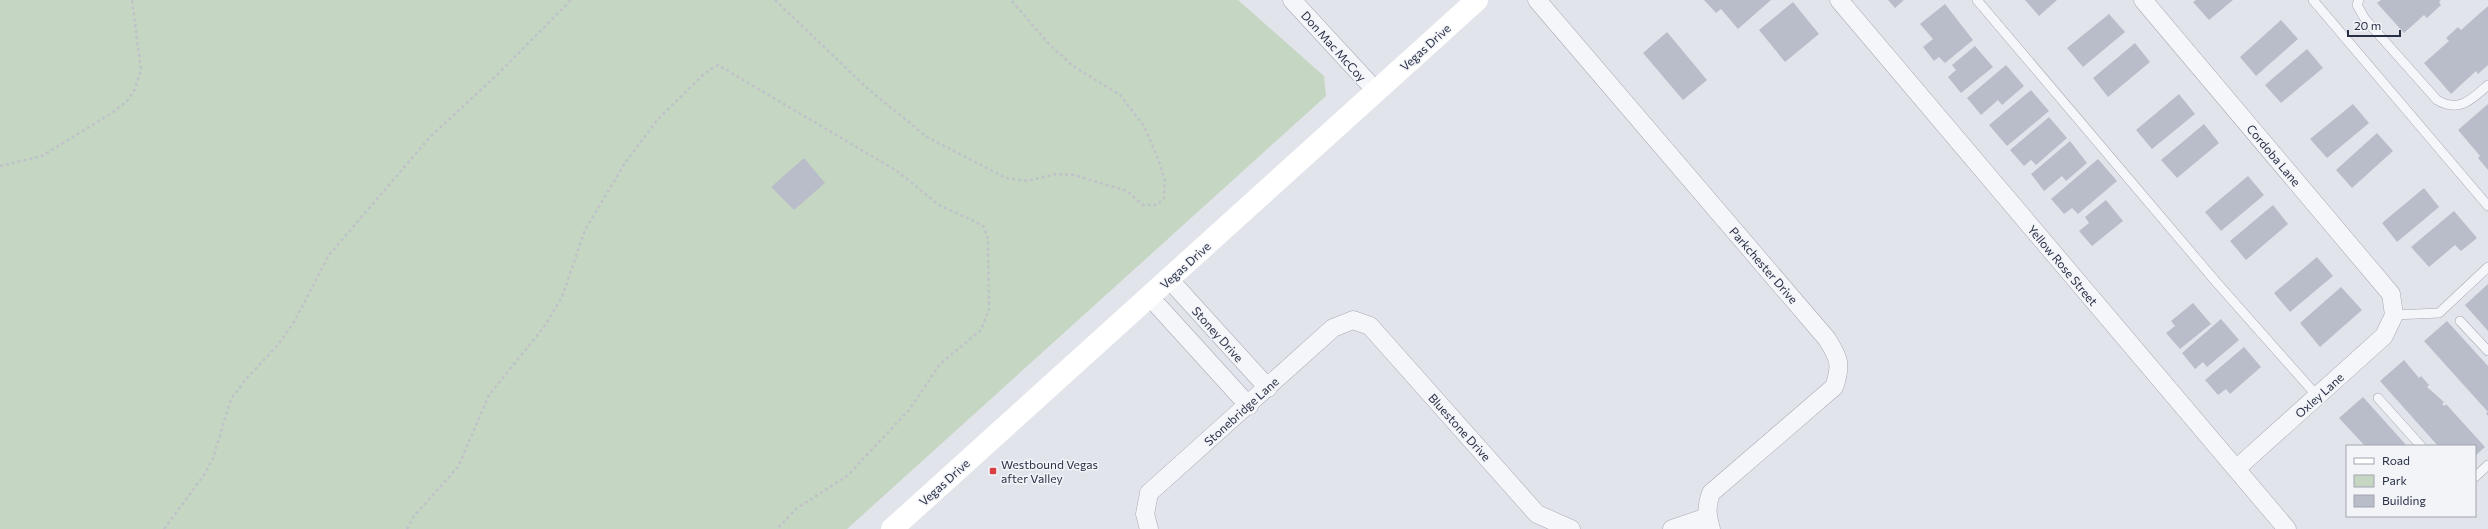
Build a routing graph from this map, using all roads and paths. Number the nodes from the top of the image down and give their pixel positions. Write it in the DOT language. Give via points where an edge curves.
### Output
graph roads {
  1 [pos="132,0"];
  2 [pos="570,0"];
  3 [pos="775,0"];
  4 [pos="1011,0"];
  5 [pos="1292,0"];
  6 [pos="1477,0"];
  7 [pos="1537,0"];
  8 [pos="1839,0"];
  9 [pos="1977,0"];
  10 [pos="2143,0"];
  11 [pos="2313,0"];
  12 [pos="2359,0"];
  13 [pos="2488,85"];
  14 [pos="1376,91"];
  15 [pos="0,166"];
  16 [pos="2488,206"];
  17 [pos="2488,267"];
  18 [pos="1169,279"];
  19 [pos="1150,296"];
  20 [pos="2394,314"];
  21 [pos="1353,320"];
  22 [pos="2460,321"];
  23 [pos="2488,351"];
  24 [pos="1268,388"];
  25 [pos="2318,397"];
  26 [pos="2378,398"];
  27 [pos="1248,406"];
  28 [pos="2420,445"];
  29 [pos="2488,465"];
  30 [pos="2236,469"];
  31 [pos="2476,476"];
  32 [pos="1147,522"];
  33 [pos="1709,523"];
  34 [pos="164,529"];
  35 [pos="407,529"];
  36 [pos="777,529"];
  37 [pos="892,529"];
  38 [pos="1571,529"];
  39 [pos="1672,529"];
  40 [pos="2287,529"];
  1 -- 15 [label="path" via="141,70 135,89 127,101 42,156"];
  2 -- 34 [label="path" via="498,74 430,137 329,255 294,322 277,346 231,399 213,458 204,475"];
  3 -- 4 [label="path" via="867,88 921,132 976,165 1006,178 1027,181 1056,174 1074,175 1127,191 1143,205 1156,205 1164,198 1165,181 1144,126 1120,95 1073,66 1050,45"];
  5 -- 14 [label="street, Don Mac McCoy"];
  6 -- 14 [label="main road, Vegas Drive"];
  7 -- 33 [label="street, Parkchester Drive" via="1827,339 1837,355 1840,371 1834,387 1711,493 1707,506"];
  8 -- 30 [label="street, Yellow Rose Street"];
  9 -- 25 [label="lane" via="2217,283"];
  10 -- 20 [label="street, Cordoba Lane" via="2391,294"];
  11 -- 16 [label="lane"];
  12 -- 13 [label="lane" via="2357,5 2365,19 2437,100 2447,106 2456,106 2473,98"];
  14 -- 18 [label="main road, Vegas Drive"];
  17 -- 20 [label="lane" via="2439,313"];
  18 -- 19 [label="main road, Vegas Drive"];
  18 -- 24 [label="street, Stoney Drive"];
  19 -- 27 [label="street"];
  19 -- 37 [label="main road, Vegas Drive"];
  20 -- 25 [label="street, Oxley Lane" via="2384,336"];
  21 -- 24 [label="street, Stonebridge Lane" via="1333,328"];
  21 -- 38 [label="street, Bluestone Drive" via="1370,326 1537,514"];
  22 -- 23 [label="lane"];
  24 -- 27 [label="street, Stonebridge Lane"];
  25 -- 30 [label="street, Oxley Lane"];
  26 -- 28 [label="lane"];
  27 -- 32 [label="street, Stonebridge Lane" via="1149,493"];
  29 -- 31 [label="lane"];
  30 -- 40 [label="street, Yellow Rose Street"];
  33 -- 39 [label="street"];
  35 -- 36 [label="path" via="414,516 458,467 489,396 547,321 562,297 585,230 625,163 658,119 705,73 718,65 897,171 939,205 984,227 988,239 989,310 981,330 940,364 909,410 847,476 796,510"];
}
